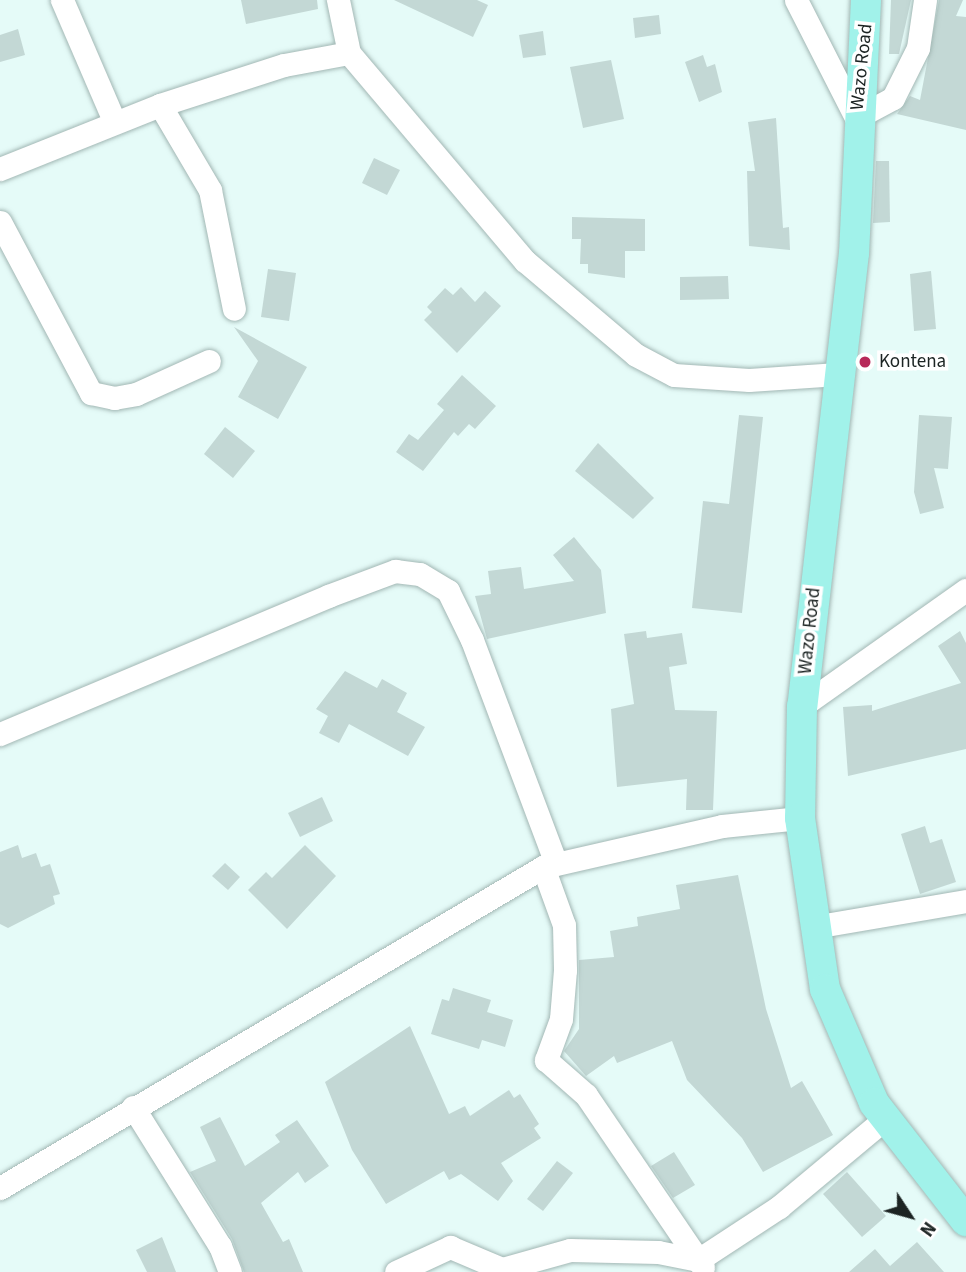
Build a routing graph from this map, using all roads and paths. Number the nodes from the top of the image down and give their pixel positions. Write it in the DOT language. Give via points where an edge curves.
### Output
graph roads {
  1 [pos="62,0"];
  2 [pos="338,0"];
  3 [pos="796,0"];
  4 [pos="866,0"];
  5 [pos="925,0"];
  6 [pos="348,53"];
  7 [pos="160,105"];
  8 [pos="856,118"];
  9 [pos="114,121"];
  10 [pos="0,169"];
  11 [pos="0,222"];
  12 [pos="234,309"];
  13 [pos="209,361"];
  14 [pos="838,374"];
  15 [pos="966,590"];
  16 [pos="802,706"];
  17 [pos="0,734"];
  18 [pos="800,818"];
  19 [pos="550,865"];
  20 [pos="966,901"];
  21 [pos="814,927"];
  22 [pos="133,1107"];
  23 [pos="886,1118"];
  24 [pos="0,1188"];
  25 [pos="966,1221"];
  26 [pos="703,1266"];
  27 [pos="230,1272"];
  28 [pos="396,1272"];
  1 -- 9 [label="street"];
  2 -- 6 [label="street"];
  3 -- 8 [label="street"];
  4 -- 8 [label="main road, Wazo Road"];
  5 -- 8 [label="street" via="918,48 893,98"];
  6 -- 7 [label="street" via="284,65"];
  6 -- 14 [label="street" via="525,261 636,355 674,375 750,380"];
  7 -- 9 [label="street"];
  7 -- 12 [label="street" via="210,190"];
  8 -- 14 [label="main road, Wazo Road" via="853,253"];
  9 -- 10 [label="street"];
  11 -- 13 [label="street" via="91,393 114,398 136,394"];
  14 -- 16 [label="main road, Wazo Road"];
  15 -- 16 [label="street"];
  16 -- 18 [label="main road, Wazo Road"];
  17 -- 19 [label="street" via="328,596 395,571 420,574 448,591 472,640"];
  18 -- 19 [label="street" via="722,826"];
  18 -- 21 [label="main road, Wazo Road"];
  19 -- 22 [label="street"];
  19 -- 26 [label="street" via="564,925 565,970 561,1019 546,1060 586,1095"];
  20 -- 21 [label="street"];
  21 -- 23 [label="main road, Wazo Road" via="825,989"];
  22 -- 24 [label="street"];
  22 -- 27 [label="street" via="220,1246"];
  23 -- 25 [label="main road, Wazo Road"];
  23 -- 26 [label="street"];
  26 -- 28 [label="street" via="657,1252 570,1251 502,1269 450,1247"];
}
